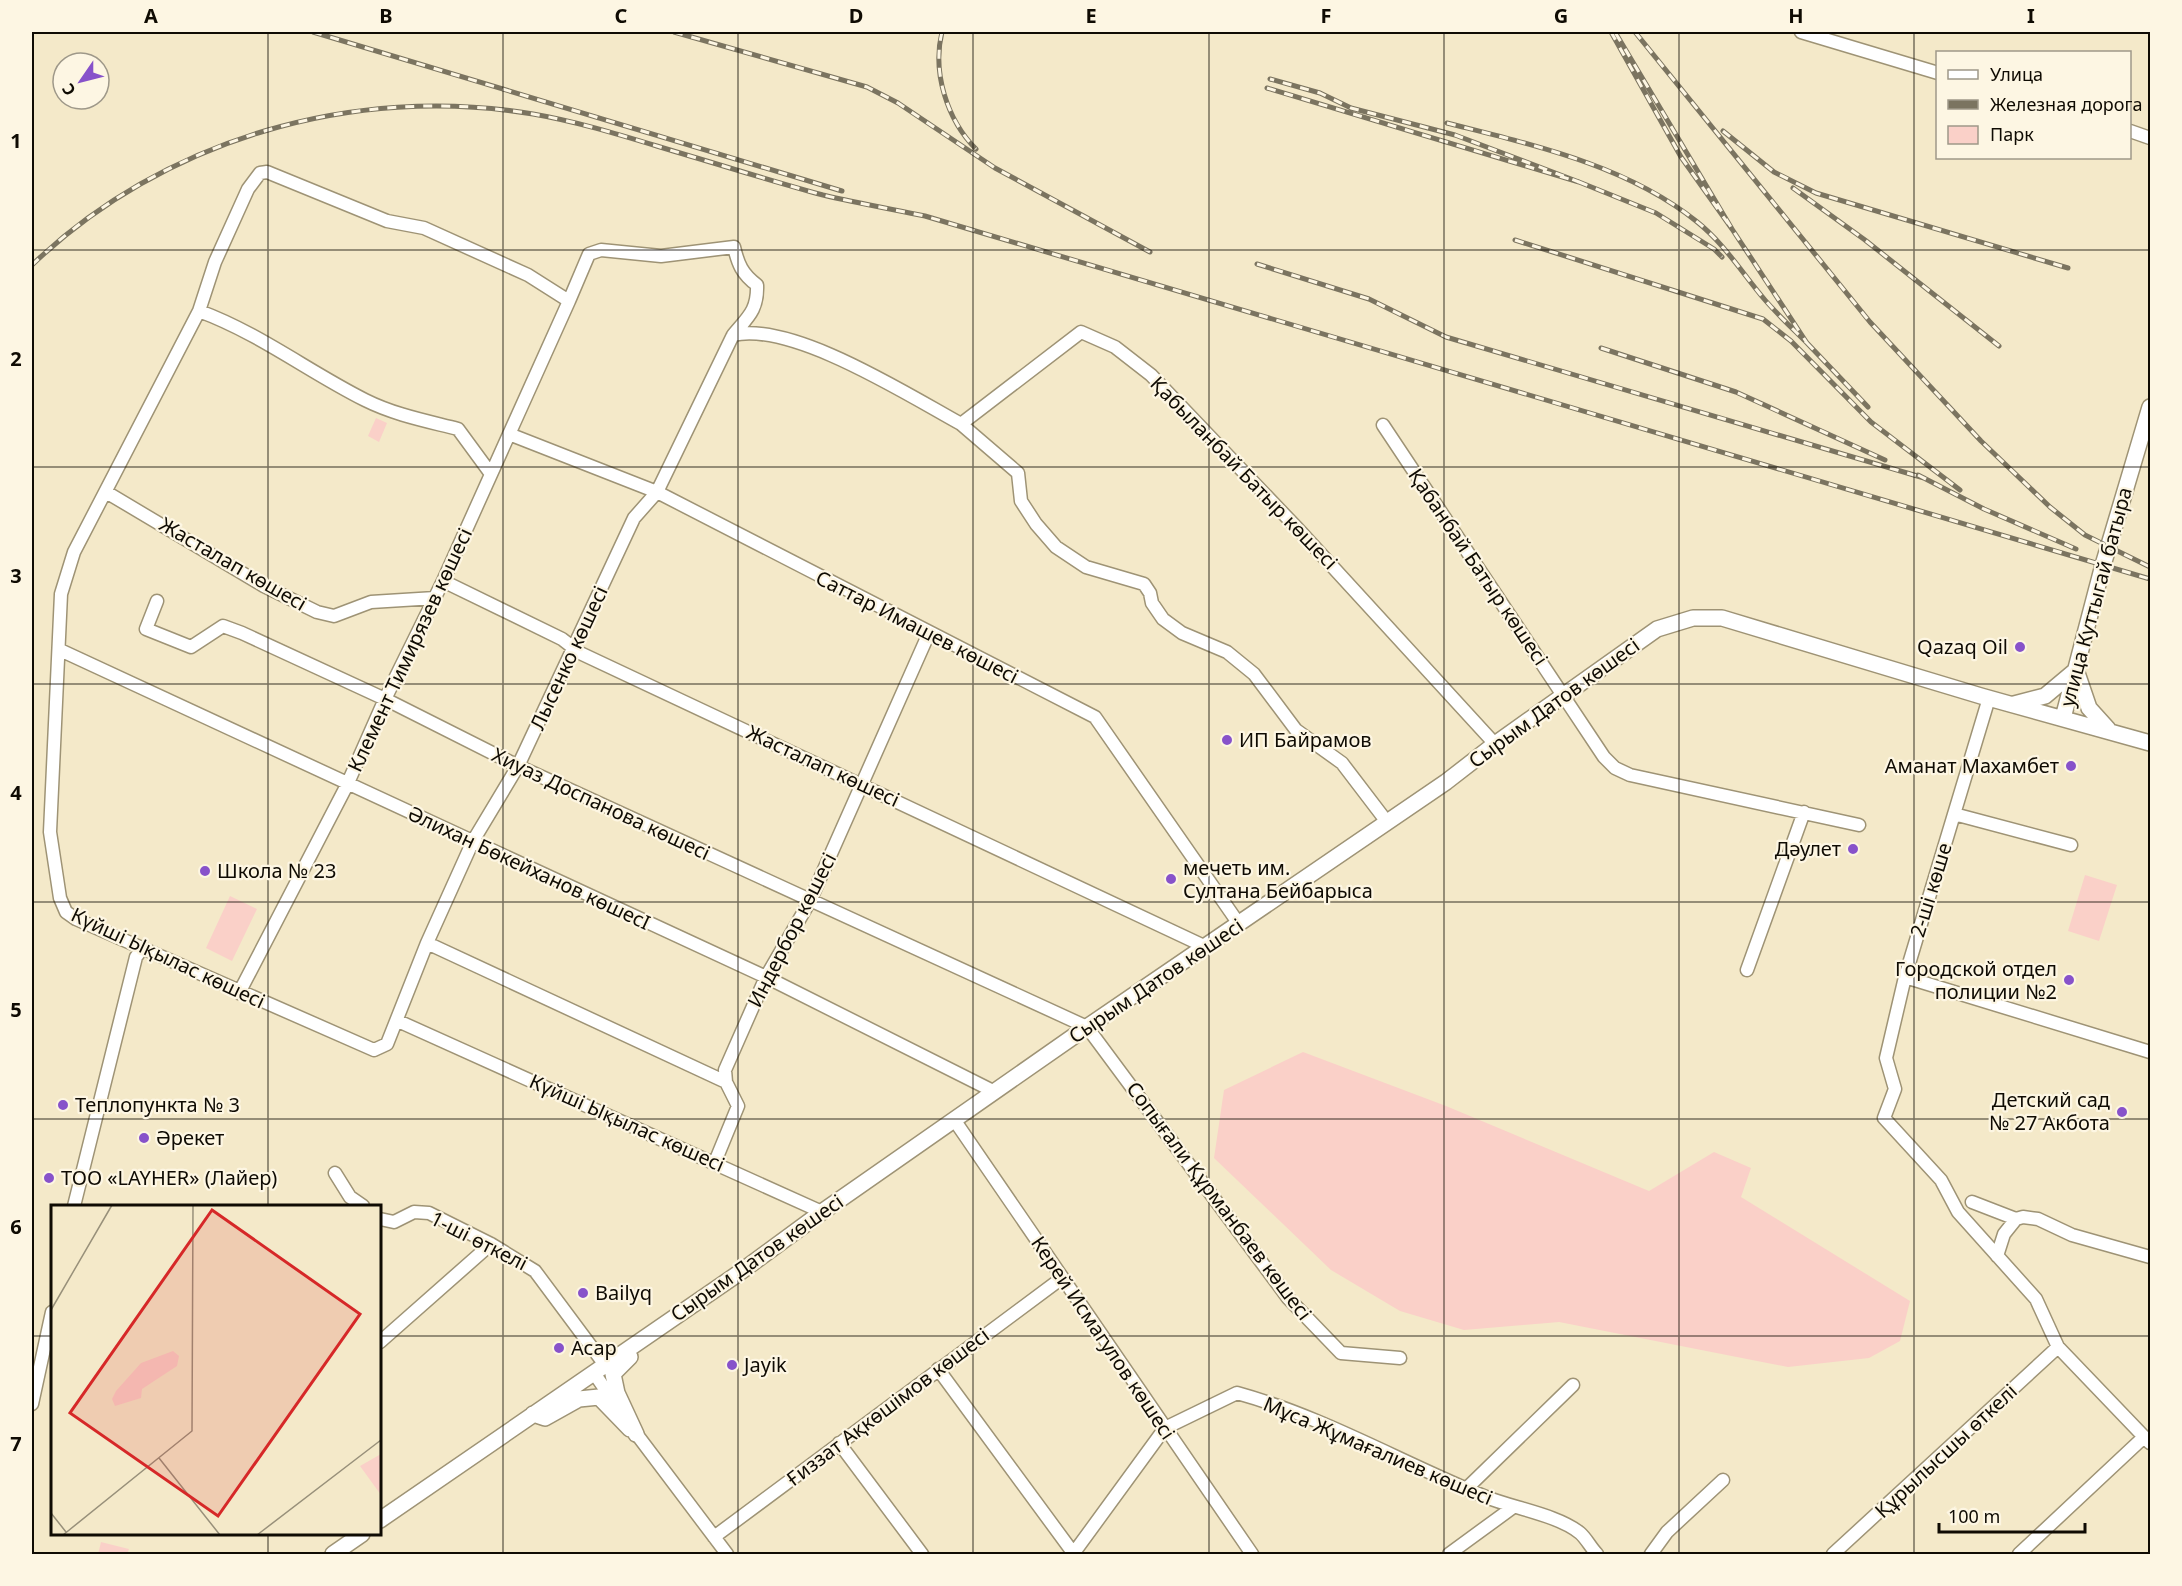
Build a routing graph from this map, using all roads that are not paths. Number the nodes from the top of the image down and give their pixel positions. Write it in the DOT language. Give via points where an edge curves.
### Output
graph roads {
  1 [pos="1801,32"];
  2 [pos="1936,72"];
  3 [pos="2131,131"];
  4 [pos="2151,138"];
  5 [pos="569,301"];
  6 [pos="199,311"];
  7 [pos="733,335"];
  8 [pos="2151,407"];
  9 [pos="961,424"];
  10 [pos="1383,425"];
  11 [pos="509,434"];
  12 [pos="491,474"];
  13 [pos="106,492"];
  14 [pos="657,492"];
  15 [pos="443,581"];
  16 [pos="435,598"];
  17 [pos="157,601"];
  18 [pos="928,633"];
  19 [pos="572,648"];
  20 [pos="60,650"];
  21 [pos="2076,670"];
  22 [pos="1565,695"];
  23 [pos="1989,698"];
  24 [pos="385,699"];
  25 [pos="2012,704"];
  26 [pos="2063,718"];
  27 [pos="2110,731"];
  28 [pos="2151,743"];
  29 [pos="1495,744"];
  30 [pos="518,766"];
  31 [pos="860,783"];
  32 [pos="347,785"];
  33 [pos="1804,812"];
  34 [pos="1954,814"];
  35 [pos="1387,822"];
  36 [pos="1859,825"];
  37 [pos="473,841"];
  38 [pos="2072,845"];
  39 [pos="810,901"];
  40 [pos="1239,924"];
  41 [pos="427,943"];
  42 [pos="1206,947"];
  43 [pos="142,949"];
  44 [pos="1747,970"];
  45 [pos="1905,976"];
  46 [pos="766,977"];
  47 [pos="238,993"];
  48 [pos="398,1021"];
  49 [pos="1087,1027"];
  50 [pos="380,1049"];
  51 [pos="2151,1052"];
  52 [pos="726,1082"];
  53 [pos="995,1092"];
  54 [pos="954,1121"];
  55 [pos="715,1162"];
  56 [pos="335,1173"];
  57 [pos="1972,1202"];
  58 [pos="74,1205"];
  59 [pos="362,1205"];
  60 [pos="822,1212"];
  61 [pos="381,1219"];
  62 [pos="2016,1219"];
  63 [pos="491,1244"];
  64 [pos="1997,1256"];
  65 [pos="2151,1257"];
  66 [pos="1062,1278"];
  67 [pos="51,1317"];
  68 [pos="657,1327"];
  69 [pos="381,1341"];
  70 [pos="2058,1347"];
  71 [pos="1400,1358"];
  72 [pos="600,1369"];
  73 [pos="938,1369"];
  74 [pos="1573,1385"];
  75 [pos="32,1404"];
  76 [pos="533,1414"];
  77 [pos="1165,1428"];
  78 [pos="636,1434"];
  79 [pos="2148,1440"];
  80 [pos="839,1443"];
  81 [pos="1723,1480"];
  82 [pos="1466,1489"];
  83 [pos="1512,1508"];
  84 [pos="381,1519"];
  85 [pos="359,1535"];
  86 [pos="714,1537"];
  87 [pos="333,1554"];
  88 [pos="727,1554"];
  89 [pos="922,1554"];
  90 [pos="1073,1554"];
  91 [pos="1252,1554"];
  92 [pos="1449,1554"];
  93 [pos="1596,1554"];
  94 [pos="1651,1554"];
  95 [pos="1833,1554"];
  96 [pos="2019,1554"];
  1 -- 2 [label="street"];
  3 -- 4 [label="street"];
  5 -- 6 [label="street, Күйші Ықылас көшесі" via="528,275 424,228 387,221 267,172 260,173 248,189 214,262"];
  5 -- 7 [label="street" via="589,254 601,250 661,256 734,247 738,265 757,285 758,301"];
  5 -- 11 [label="street, Клемент Тимирязев көшесі"];
  6 -- 12 [label="street" via="271,344 366,401 402,416 458,429"];
  6 -- 13 [label="street, Күйші Ықылас көшесі"];
  7 -- 9 [label="street" via="746,332 834,355"];
  7 -- 14 [label="street, Лысенко көшесі"];
  8 -- 21 [label="main road, улица Куттыгай батыра"];
  9 -- 29 [label="street, Қабыланбай Батыр көшесі" via="1081,333 1115,347 1151,375"];
  9 -- 35 [label="street" via="1018,473 1021,501 1056,547 1086,567 1144,584 1163,619 1182,633 1227,652 1254,674 1296,730 1342,763"];
  10 -- 22 [label="street, Қабанбай Батыр көшесі"];
  11 -- 12 [label="street, Клемент Тимирязев көшесі"];
  11 -- 14 [label="street, Саттар Имашев көшесі"];
  12 -- 15 [label="street, Клемент Тимирязев көшесі"];
  13 -- 16 [label="street, Жасталап көшесі" via="264,586 317,612 334,616 371,602"];
  13 -- 20 [label="street, Күйші Ықылас көшесі" via="74,552 61,594"];
  14 -- 18 [label="street, Саттар Имашев көшесі"];
  14 -- 19 [label="street, Лысенко көшесі" via="634,518"];
  15 -- 16 [label="street, Клемент Тимирязев көшесі"];
  15 -- 19 [label="street, Жасталап көшесі" via="562,639"];
  16 -- 24 [label="street, Клемент Тимирязев көшесі"];
  17 -- 24 [label="street, Хиуаз Доспанова көшесі" via="146,629 173,641 191,647 223,626"];
  18 -- 31 [label="street, Индербор көшесі"];
  18 -- 40 [label="street, Саттар Имашев көшесі" via="1095,717"];
  19 -- 30 [label="street, Лысенко көшесі"];
  19 -- 31 [label="street, Жасталап көшесі"];
  20 -- 32 [label="street, Әлихан Бөкейханов көшесI"];
  20 -- 43 [label="street, Күйші Ықылас көшесі" via="50,832 60,898 66,912 76,919"];
  21 -- 25 [label="main road" via="2045,696"];
  21 -- 26 [label="main road, улица Куттыгай батыра"];
  21 -- 27 [label="main road" via="2089,708"];
  22 -- 23 [label="main road, Сырым Датов көшесі" via="1657,629 1693,618 1722,618"];
  22 -- 29 [label="main road, Сырым Датов көшесі"];
  22 -- 33 [label="street, Қабанбай Батыр көшесі" via="1604,757 1630,776"];
  23 -- 25 [label="main road, Сырым Датов көшесі"];
  23 -- 34 [label="street, 2-ші көше"];
  24 -- 30 [label="street, Хиуаз Доспанова көшесі"];
  24 -- 32 [label="street, Клемент Тимирязев көшесі"];
  25 -- 26 [label="main road, Сырым Датов көшесі"];
  26 -- 27 [label="main road, Сырым Датов көшесі"];
  27 -- 28 [label="main road, Сырым Датов көшесі"];
  29 -- 35 [label="main road, Сырым Датов көшесі"];
  30 -- 37 [label="street, Лысенко көшесі"];
  30 -- 39 [label="street, Хиуаз Доспанова көшесі"];
  31 -- 39 [label="street, Индербор көшесі"];
  31 -- 42 [label="street, Жасталап көшесі"];
  32 -- 37 [label="street, Әлихан Бөкейханов көшесI"];
  32 -- 47 [label="street, Клемент Тимирязев көшесі"];
  33 -- 36 [label="street, Қабанбай Батыр көшесі"];
  33 -- 44 [label="street"];
  34 -- 38 [label="street"];
  34 -- 45 [label="street, 2-ші көше"];
  35 -- 40 [label="main road, Сырым Датов көшесі"];
  37 -- 41 [label="street, Лысенко көшесі"];
  37 -- 46 [label="street, Әлихан Бөкейханов көшесI"];
  39 -- 46 [label="street, Индербор көшесі"];
  39 -- 49 [label="street, Хиуаз Доспанова көшесі"];
  40 -- 42 [label="main road, Сырым Датов көшесі"];
  41 -- 48 [label="street, Лысенко көшесі"];
  41 -- 52 [label="street"];
  42 -- 49 [label="main road, Сырым Датов көшесі"];
  43 -- 47 [label="street, Күйші Ықылас көшесі"];
  43 -- 58 [label="street" via="136,957"];
  45 -- 51 [label="street"];
  45 -- 64 [label="street, 2-ші көше" via="1886,1058 1895,1089 1884,1118 1941,1180 1958,1212"];
  46 -- 52 [label="street, Индербор көшесі" via="725,1070"];
  46 -- 53 [label="street, Әлихан Бөкейханов көшесI"];
  47 -- 50 [label="street, Күйші Ықылас көшесі"];
  48 -- 50 [label="street, Лысенко көшесі" via="387,1044"];
  48 -- 55 [label="street, Күйші Ықылас көшесі"];
  49 -- 53 [label="main road, Сырым Датов көшесі"];
  49 -- 71 [label="street, Сопығали Құрманбаев көшесі" via="1288,1298 1341,1353"];
  52 -- 55 [label="street" via="738,1106"];
  53 -- 54 [label="main road, Сырым Датов көшесі"];
  54 -- 60 [label="main road, Сырым Датов көшесі"];
  54 -- 66 [label="street, Керей Исмагулов көшесі"];
  55 -- 60 [label="street, Күйші Ықылас көшесі"];
  56 -- 59 [label="street" via="350,1197"];
  57 -- 62 [label="street"];
  60 -- 68 [label="main road, Сырым Датов көшесі"];
  61 -- 63 [label="street, 1-ші өткелі" via="394,1222 414,1212 429,1213"];
  62 -- 64 [label="street" via="2004,1234"];
  62 -- 65 [label="street" via="2038,1219 2072,1235"];
  63 -- 69 [label="street"];
  63 -- 72 [label="street, 1-ші өткелі" via="535,1270"];
  64 -- 70 [label="street" via="2036,1299"];
  66 -- 73 [label="street, Ғиззат Ақкөшімов көшесi"];
  66 -- 77 [label="street, Керей Исмагулов көшесі"];
  67 -- 75 [label="street"];
  68 -- 72 [label="main road, Сырым Датов көшесі"];
  68 -- 78 [label="main road" via="650,1343 622,1362 613,1374"];
  70 -- 79 [label="street"];
  70 -- 95 [label="street, Құрылысшы өткелі"];
  72 -- 76 [label="main road, Сырым Датов көшесі"];
  72 -- 78 [label="street, 1-ші өткелі"];
  73 -- 80 [label="street, Ғиззат Ақкөшімов көшесi"];
  73 -- 90 [label="street"];
  74 -- 82 [label="street"];
  76 -- 78 [label="main road" via="545,1418 579,1399 599,1397"];
  76 -- 84 [label="main road, Сырым Датов көшесі"];
  77 -- 82 [label="street, Мұса Жұмағалиев көшесі" via="1237,1393 1284,1406"];
  77 -- 90 [label="street, Мұса Жұмағалиев көшесі"];
  77 -- 91 [label="street, Керей Исмагулов көшесі"];
  78 -- 86 [label="street, 1-ші өткелі"];
  79 -- 96 [label="street"];
  80 -- 86 [label="street, Ғиззат Ақкөшімов көшесi"];
  80 -- 89 [label="street"];
  81 -- 94 [label="street" via="1667,1532"];
  82 -- 83 [label="street, Мұса Жұмағалиев көшесі"];
  83 -- 92 [label="street"];
  83 -- 93 [label="street, Мұса Жұмағалиев көшесі" via="1570,1527 1580,1533"];
  85 -- 87 [label="main road"];
  86 -- 88 [label="street, 1-ші өткелі"];
}
